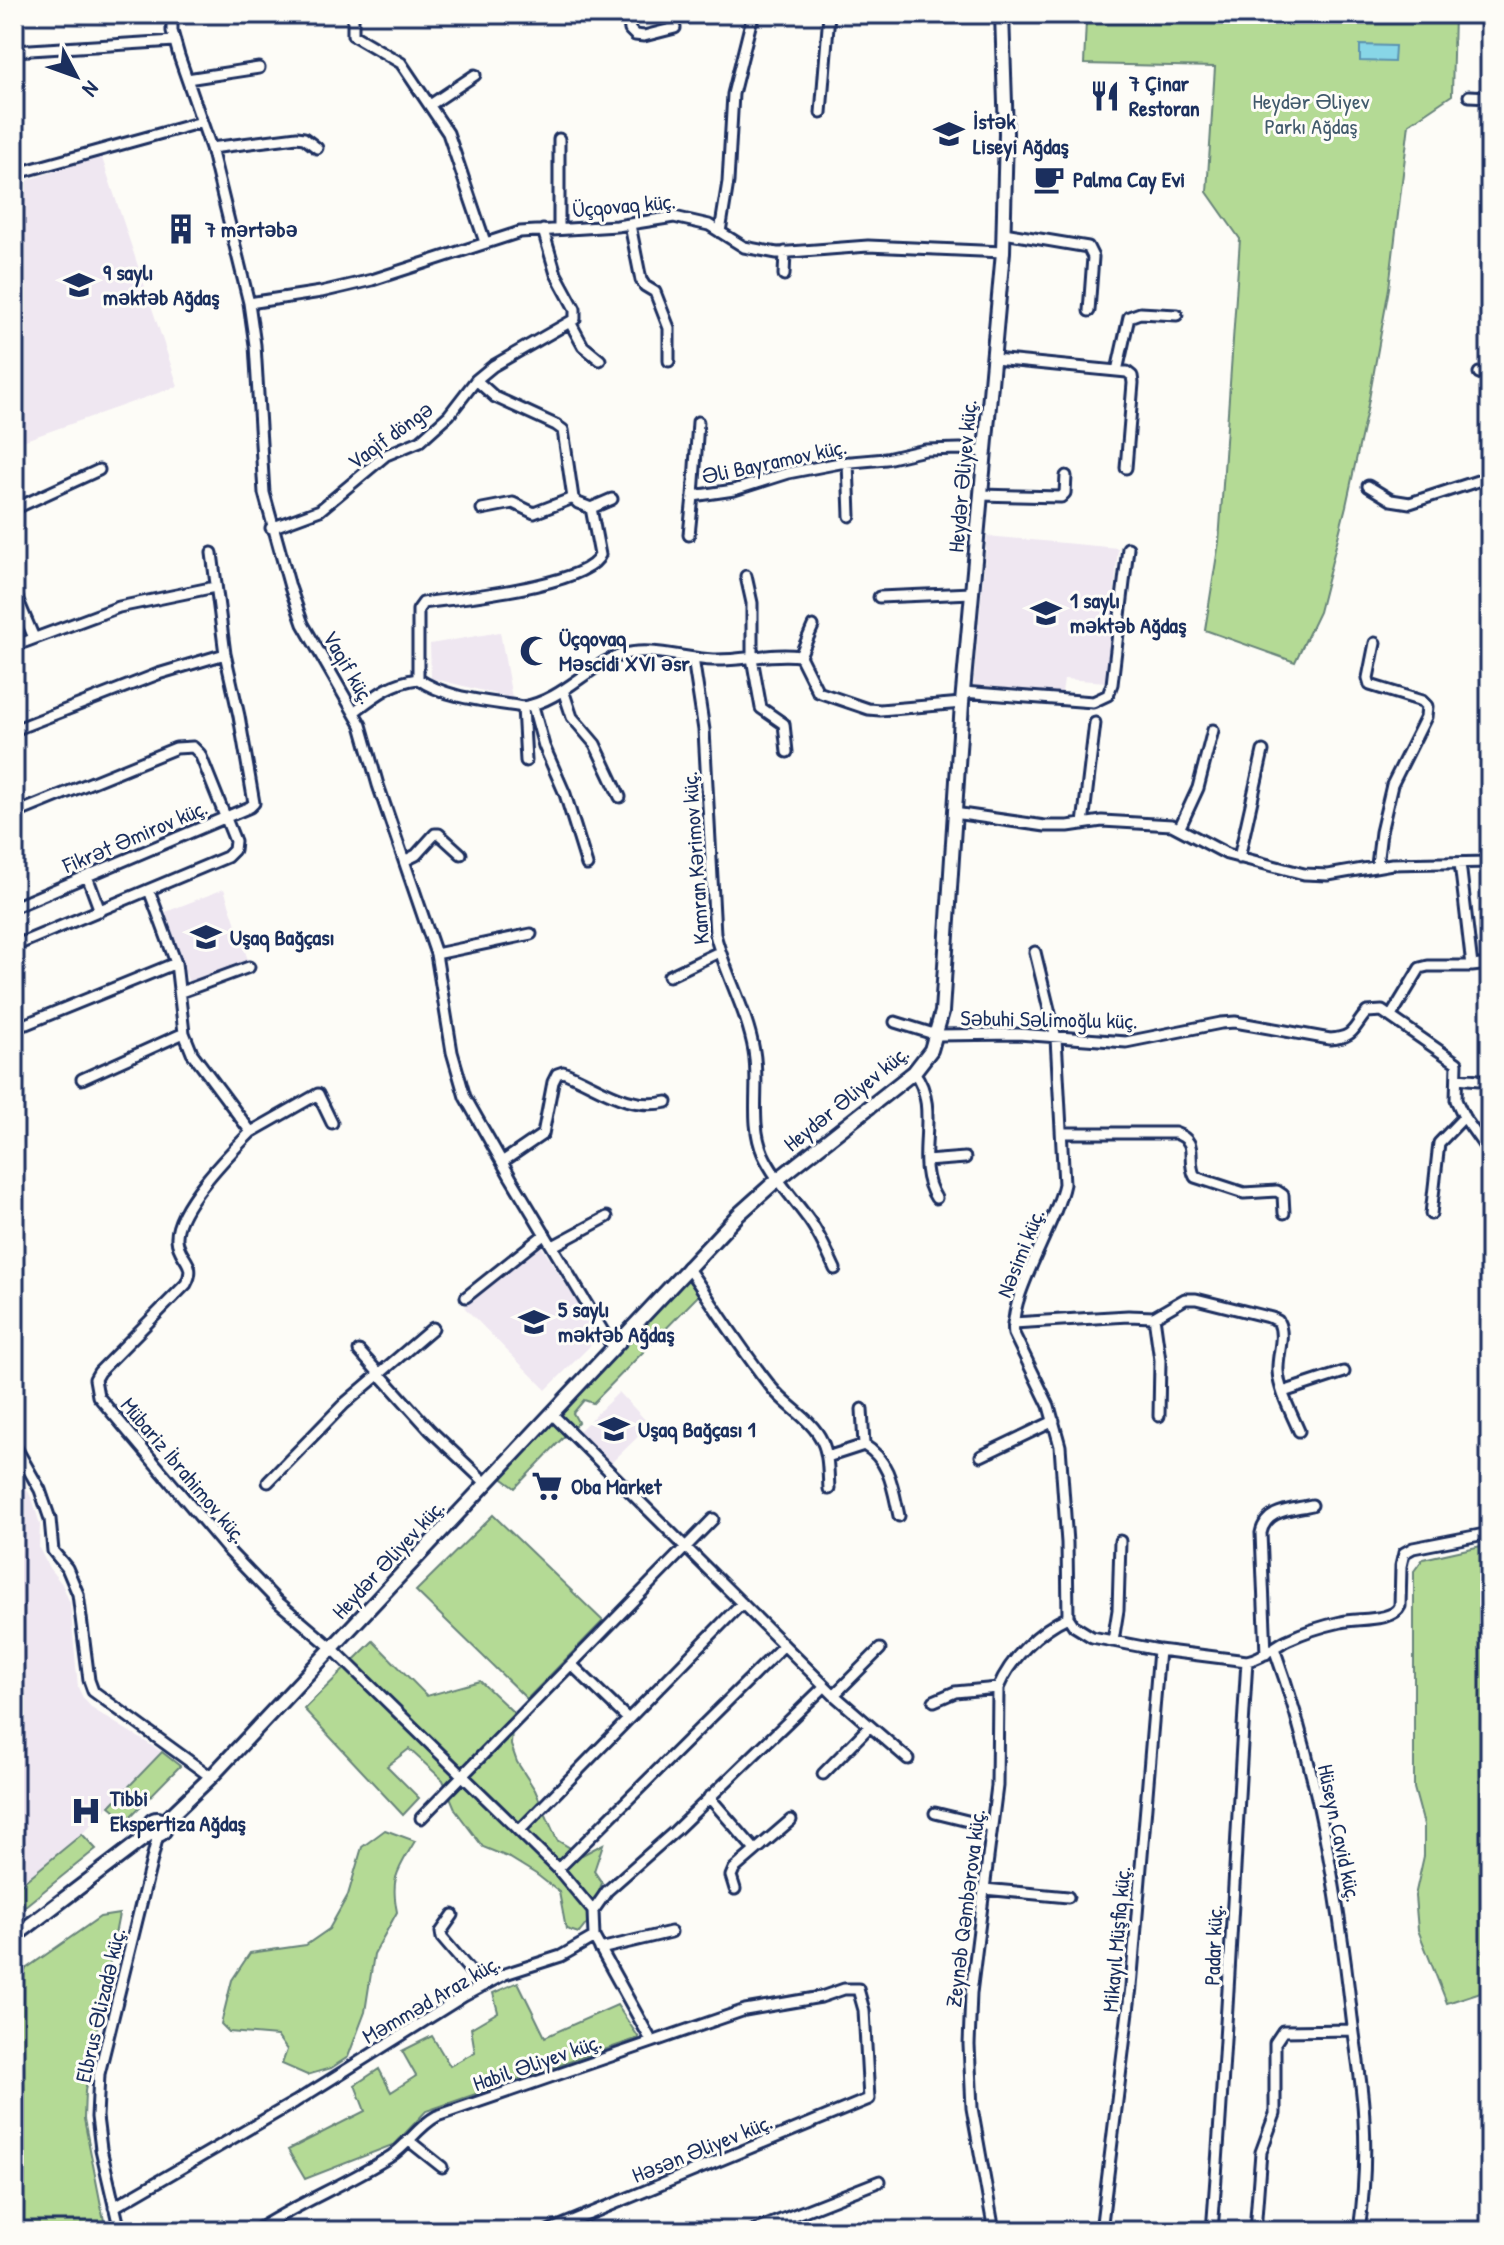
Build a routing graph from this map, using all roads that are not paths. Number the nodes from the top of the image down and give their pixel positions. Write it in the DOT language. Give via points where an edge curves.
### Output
graph roads {
  1 [pos="172,14"];
  2 [pos="628,14"];
  3 [pos="756,14"];
  4 [pos="829,14"];
  5 [pos="1002,14"];
  6 [pos="353,17"];
  7 [pos="675,28"];
  8 [pos="175,41"];
  9 [pos="14,51"];
  10 [pos="259,68"];
  11 [pos="475,75"];
  12 [pos="187,79"];
  13 [pos="1469,96"];
  14 [pos="1490,97"];
  15 [pos="430,105"];
  16 [pos="821,113"];
  17 [pos="202,122"];
  18 [pos="559,139"];
  19 [pos="211,148"];
  20 [pos="317,148"];
  21 [pos="14,174"];
  22 [pos="630,225"];
  23 [pos="559,229"];
  24 [pos="543,230"];
  25 [pos="720,232"];
  26 [pos="1004,233"];
  27 [pos="485,242"];
  28 [pos="785,252"];
  29 [pos="1003,252"];
  30 [pos="784,275"];
  31 [pos="249,303"];
  32 [pos="1089,311"];
  33 [pos="1177,315"];
  34 [pos="570,322"];
  35 [pos="994,359"];
  36 [pos="600,360"];
  37 [pos="669,361"];
  38 [pos="1117,371"];
  39 [pos="1479,373"];
  40 [pos="1490,376"];
  41 [pos="476,380"];
  42 [pos="698,422"];
  43 [pos="984,452"];
  44 [pos="848,462"];
  45 [pos="1126,468"];
  46 [pos="99,470"];
  47 [pos="1066,476"];
  48 [pos="1490,477"];
  49 [pos="1368,486"];
  50 [pos="980,495"];
  51 [pos="693,496"];
  52 [pos="573,498"];
  53 [pos="612,499"];
  54 [pos="591,508"];
  55 [pos="14,509"];
  56 [pos="482,509"];
  57 [pos="850,516"];
  58 [pos="271,528"];
  59 [pos="689,535"];
  60 [pos="1128,548"];
  61 [pos="212,553"];
  62 [pos="746,576"];
  63 [pos="215,587"];
  64 [pos="14,591"];
  65 [pos="972,593"];
  66 [pos="879,597"];
  67 [pos="813,626"];
  68 [pos="34,638"];
  69 [pos="1375,643"];
  70 [pos="14,646"];
  71 [pos="225,654"];
  72 [pos="800,656"];
  73 [pos="693,658"];
  74 [pos="752,658"];
  75 [pos="418,679"];
  76 [pos="563,690"];
  77 [pos="963,697"];
  78 [pos="528,706"];
  79 [pos="355,711"];
  80 [pos="1095,723"];
  81 [pos="14,730"];
  82 [pos="1213,730"];
  83 [pos="1263,751"];
  84 [pos="787,752"];
  85 [pos="526,761"];
  86 [pos="620,797"];
  87 [pos="954,813"];
  88 [pos="14,814"];
  89 [pos="225,816"];
  90 [pos="1083,824"];
  91 [pos="1180,827"];
  92 [pos="461,854"];
  93 [pos="1239,858"];
  94 [pos="404,861"];
  95 [pos="1490,862"];
  96 [pos="1460,863"];
  97 [pos="587,865"];
  98 [pos="1377,865"];
  99 [pos="87,876"];
  100 [pos="149,890"];
  101 [pos="14,907"];
  102 [pos="100,911"];
  103 [pos="531,934"];
  104 [pos="14,946"];
  105 [pos="719,952"];
  106 [pos="1035,952"];
  107 [pos="436,954"];
  108 [pos="176,963"];
  109 [pos="1490,964"];
  110 [pos="1472,966"];
  111 [pos="249,967"];
  112 [pos="669,976"];
  113 [pos="181,992"];
  114 [pos="1391,1016"];
  115 [pos="895,1022"];
  116 [pos="14,1027"];
  117 [pos="184,1033"];
  118 [pos="937,1035"];
  119 [pos="1056,1038"];
  120 [pos="914,1072"];
  121 [pos="1457,1078"];
  122 [pos="82,1079"];
  123 [pos="1490,1081"];
  124 [pos="667,1102"];
  125 [pos="1464,1117"];
  126 [pos="332,1123"];
  127 [pos="251,1132"];
  128 [pos="1062,1133"];
  129 [pos="1490,1154"];
  130 [pos="965,1158"];
  131 [pos="926,1161"];
  132 [pos="502,1162"];
  133 [pos="778,1179"];
  134 [pos="936,1198"];
  135 [pos="1284,1213"];
  136 [pos="1431,1214"];
  137 [pos="607,1217"];
  138 [pos="545,1234"];
  139 [pos="553,1246"];
  140 [pos="687,1267"];
  141 [pos="835,1269"];
  142 [pos="466,1297"];
  143 [pos="1154,1317"];
  144 [pos="1013,1323"];
  145 [pos="433,1328"];
  146 [pos="613,1348"];
  147 [pos="359,1351"];
  148 [pos="1344,1372"];
  149 [pos="377,1374"];
  150 [pos="1283,1392"];
  151 [pos="862,1409"];
  152 [pos="551,1413"];
  153 [pos="1159,1416"];
  154 [pos="1054,1421"];
  155 [pos="1299,1431"];
  156 [pos="14,1444"];
  157 [pos="864,1445"];
  158 [pos="981,1456"];
  159 [pos="827,1457"];
  160 [pos="268,1482"];
  161 [pos="486,1483"];
  162 [pos="829,1489"];
  163 [pos="1312,1505"];
  164 [pos="899,1516"];
  165 [pos="713,1519"];
  166 [pos="1490,1533"];
  167 [pos="1120,1541"];
  168 [pos="686,1547"];
  169 [pos="742,1603"];
  170 [pos="1068,1617"];
  171 [pos="1113,1641"];
  172 [pos="784,1645"];
  173 [pos="332,1648"];
  174 [pos="880,1649"];
  175 [pos="1159,1650"];
  176 [pos="1270,1651"];
  177 [pos="1247,1661"];
  178 [pos="573,1666"];
  179 [pos="825,1686"];
  180 [pos="998,1688"];
  181 [pos="834,1695"];
  182 [pos="934,1701"];
  183 [pos="628,1719"];
  184 [pos="870,1726"];
  185 [pos="908,1759"];
  186 [pos="823,1774"];
  187 [pos="462,1776"];
  188 [pos="211,1777"];
  189 [pos="709,1797"];
  190 [pos="935,1813"];
  191 [pos="421,1818"];
  192 [pos="791,1820"];
  193 [pos="992,1827"];
  194 [pos="519,1831"];
  195 [pos="155,1834"];
  196 [pos="755,1850"];
  197 [pos="558,1869"];
  198 [pos="735,1889"];
  199 [pos="984,1889"];
  200 [pos="1068,1897"];
  201 [pos="593,1911"];
  202 [pos="453,1915"];
  203 [pos="671,1932"];
  204 [pos="14,1937"];
  205 [pos="594,1937"];
  206 [pos="600,1949"];
  207 [pos="483,1986"];
  208 [pos="1353,2030"];
  209 [pos="652,2042"];
  210 [pos="869,2099"];
  211 [pos="408,2140"];
  212 [pos="442,2167"];
  213 [pos="880,2181"];
  214 [pos="114,2207"];
  215 [pos="120,2231"];
  216 [pos="255,2231"];
  217 [pos="548,2231"];
  218 [pos="753,2231"];
  219 [pos="994,2231"];
  220 [pos="1101,2231"];
  221 [pos="1212,2231"];
  222 [pos="1255,2231"];
  223 [pos="1359,2231"];
  1 -- 8 [label="street, Vaqif küç."];
  2 -- 7 [label="street" via="635,35"];
  3 -- 25 [label="street" via="733,94"];
  4 -- 16 [label="street"];
  5 -- 26 [label="main road, Heydər Əliyev küç."];
  6 -- 15 [label="street" via="353,35 401,63"];
  8 -- 9 [label="street"];
  8 -- 12 [label="street, Vaqif küç."];
  10 -- 12 [label="street"];
  11 -- 15 [label="street"];
  12 -- 17 [label="street, Vaqif küç."];
  13 -- 14 [label="street"];
  15 -- 27 [label="street" via="457,154"];
  17 -- 19 [label="street, Vaqif küç."];
  17 -- 21 [label="street"];
  18 -- 23 [label="street"];
  19 -- 20 [label="street" via="297,137"];
  19 -- 31 [label="street, Vaqif küç."];
  22 -- 23 [label="street, Üçqovaq küç."];
  22 -- 25 [label="street, Üçqovaq küç." via="685,217"];
  22 -- 37 [label="street" via="641,280 655,292 669,328"];
  23 -- 24 [label="street, Üçqovaq küç."];
  24 -- 27 [label="street, Üçqovaq küç."];
  24 -- 34 [label="street" via="556,274 575,309"];
  25 -- 28 [label="street, Üçqovaq küç." via="756,251"];
  26 -- 29 [label="main road, Heydər Əliyev küç."];
  26 -- 32 [label="street" via="1088,247 1093,257"];
  27 -- 31 [label="street, Üçqovaq küç." via="372,280"];
  28 -- 29 [label="street, Üçqovaq küç." via="868,246"];
  28 -- 30 [label="street"];
  29 -- 35 [label="main road, Heydər Əliyev küç."];
  31 -- 58 [label="street, Vaqif küç." via="261,467"];
  33 -- 38 [label="street" via="1129,317"];
  34 -- 36 [label="street" via="583,346"];
  34 -- 41 [label="street, Vaqif döngə"];
  35 -- 38 [label="street"];
  35 -- 43 [label="main road, Heydər Əliyev küç."];
  38 -- 45 [label="street" via="1127,372 1133,383"];
  39 -- 40 [label="street"];
  41 -- 52 [label="street" via="495,397 563,430"];
  41 -- 58 [label="street, Vaqif döngə" via="420,441 386,455 320,510"];
  42 -- 51 [label="street, Əli Bayramov küç."];
  43 -- 44 [label="street, Əli Bayramov küç." via="925,450"];
  43 -- 50 [label="main road, Heydər Əliyev küç."];
  44 -- 51 [label="street, Əli Bayramov küç."];
  44 -- 57 [label="street"];
  46 -- 55 [label="street"];
  47 -- 50 [label="street" via="1061,497"];
  48 -- 49 [label="street" via="1410,503 1391,500"];
  50 -- 65 [label="main road, Heydər Əliyev küç."];
  51 -- 59 [label="street"];
  52 -- 54 [label="street"];
  52 -- 56 [label="street" via="534,513 513,503"];
  53 -- 54 [label="street"];
  54 -- 75 [label="street" via="600,555 592,566 530,587 423,603"];
  58 -- 79 [label="street, Vaqif küç." via="303,624"];
  60 -- 77 [label="street" via="1108,695 1093,702"];
  61 -- 63 [label="street"];
  62 -- 74 [label="street" via="752,603"];
  63 -- 68 [label="street" via="119,607"];
  63 -- 71 [label="street"];
  64 -- 68 [label="street"];
  65 -- 66 [label="street"];
  65 -- 77 [label="main road, Heydər Əliyev küç."];
  67 -- 72 [label="street"];
  68 -- 70 [label="street"];
  69 -- 98 [label="street" via="1370,685 1427,706 1392,785"];
  71 -- 81 [label="street"];
  71 -- 89 [label="street, Fikrət Əmirov küç." via="254,794 250,807"];
  72 -- 74 [label="street"];
  72 -- 77 [label="street" via="818,692 868,709"];
  73 -- 74 [label="street"];
  73 -- 76 [label="street" via="645,651 617,656"];
  73 -- 105 [label="street, Kamran Kərimov küç." via="704,730"];
  74 -- 84 [label="street" via="761,708 784,724"];
  75 -- 78 [label="street" via="444,692"];
  75 -- 79 [label="street" via="385,689"];
  76 -- 78 [label="street"];
  76 -- 86 [label="street" via="572,717 595,744"];
  77 -- 87 [label="main road, Heydər Əliyev küç."];
  78 -- 85 [label="street"];
  78 -- 97 [label="street" via="565,794"];
  79 -- 94 [label="street, Vaqif küç."];
  80 -- 90 [label="street"];
  82 -- 91 [label="street" via="1198,788"];
  83 -- 93 [label="street"];
  87 -- 90 [label="street" via="1045,826"];
  87 -- 118 [label="main road, Heydər Əliyev küç."];
  88 -- 89 [label="street" via="176,748 193,747"];
  89 -- 99 [label="street, Fikrət Əmirov küç."];
  89 -- 100 [label="street" via="235,841 227,857"];
  90 -- 91 [label="street" via="1120,821"];
  91 -- 93 [label="street"];
  92 -- 94 [label="street" via="435,834"];
  93 -- 98 [label="street" via="1318,875"];
  94 -- 107 [label="street, Vaqif küç."];
  95 -- 96 [label="street"];
  96 -- 98 [label="street"];
  96 -- 110 [label="street"];
  99 -- 101 [label="street, Fikrət Əmirov küç."];
  99 -- 102 [label="street"];
  100 -- 102 [label="street"];
  100 -- 108 [label="street"];
  102 -- 104 [label="street"];
  103 -- 107 [label="street"];
  105 -- 112 [label="street"];
  105 -- 133 [label="street, Kamran Kərimov küç." via="747,1020 757,1068 762,1152"];
  106 -- 119 [label="street, Nəsimi küç."];
  107 -- 132 [label="street, Vaqif küç." via="456,1069 472,1111"];
  108 -- 113 [label="street"];
  108 -- 116 [label="street"];
  109 -- 110 [label="street"];
  110 -- 114 [label="street" via="1420,968"];
  111 -- 113 [label="street"];
  113 -- 117 [label="street"];
  114 -- 119 [label="street, Səbuhi Səlimoğlu küç." via="1367,1012 1353,1032 1330,1039 1235,1022 1126,1042"];
  114 -- 121 [label="street" via="1452,1058"];
  115 -- 118 [label="street, Səbuhi Səlimoğlu küç."];
  117 -- 122 [label="street"];
  117 -- 127 [label="street" via="206,1075"];
  118 -- 119 [label="street, Səbuhi Səlimoğlu küç."];
  118 -- 120 [label="main road, Heydər Əliyev küç."];
  119 -- 128 [label="street, Nəsimi küç."];
  120 -- 131 [label="street" via="928,1103"];
  120 -- 133 [label="main road, Heydər Əliyev küç."];
  121 -- 123 [label="street"];
  121 -- 125 [label="street" via="1454,1092"];
  124 -- 132 [label="street" via="638,1105 563,1072 557,1074 543,1134"];
  125 -- 129 [label="street"];
  125 -- 136 [label="street" via="1439,1143"];
  126 -- 127 [label="street" via="318,1094"];
  127 -- 173 [label="street, Mübariz İbrahimov küç." via="199,1189 179,1224 178,1248 191,1275 186,1284 99,1372 94,1387 227,1549"];
  128 -- 135 [label="street" via="1175,1133 1191,1144 1195,1177 1244,1193 1277,1191 1283,1195"];
  128 -- 144 [label="street, Nəsimi küç." via="1061,1201"];
  130 -- 131 [label="street"];
  131 -- 134 [label="street" via="927,1185"];
  132 -- 138 [label="street, Vaqif küç."];
  133 -- 140 [label="main road, Heydər Əliyev küç."];
  133 -- 141 [label="street, Kamran Kərimov küç." via="811,1222"];
  137 -- 139 [label="street"];
  138 -- 139 [label="street, Vaqif küç."];
  138 -- 142 [label="street"];
  139 -- 146 [label="street, Vaqif küç."];
  140 -- 146 [label="main road, Heydər Əliyev küç."];
  140 -- 159 [label="street" via="769,1384 818,1435"];
  143 -- 144 [label="street"];
  143 -- 150 [label="street" via="1185,1299 1196,1299 1278,1321"];
  143 -- 153 [label="street"];
  144 -- 154 [label="street, Nəsimi küç."];
  145 -- 149 [label="street"];
  146 -- 152 [label="main road, Heydər Əliyev küç."];
  147 -- 149 [label="street"];
  148 -- 150 [label="street"];
  149 -- 160 [label="street"];
  149 -- 161 [label="street"];
  150 -- 155 [label="street"];
  151 -- 157 [label="street"];
  152 -- 161 [label="main road, Heydər Əliyev küç."];
  152 -- 168 [label="street"];
  154 -- 158 [label="street"];
  154 -- 170 [label="street, Nəsimi küç." via="1061,1460"];
  156 -- 188 [label="street" via="40,1490 53,1551 78,1594 93,1691"];
  157 -- 159 [label="street"];
  157 -- 164 [label="street" via="888,1470"];
  159 -- 162 [label="street"];
  161 -- 173 [label="main road, Heydər Əliyev küç."];
  163 -- 176 [label="street, Hüseyn Cavid küç." via="1263,1521"];
  165 -- 168 [label="street"];
  166 -- 176 [label="street" via="1404,1553 1400,1606 1391,1616 1334,1624"];
  167 -- 171 [label="street"];
  168 -- 169 [label="street"];
  168 -- 178 [label="street"];
  169 -- 172 [label="street"];
  169 -- 183 [label="street"];
  170 -- 171 [label="street" via="1092,1637"];
  170 -- 180 [label="street" via="1039,1635"];
  171 -- 175 [label="street"];
  172 -- 179 [label="street"];
  172 -- 197 [label="street"];
  173 -- 187 [label="street"];
  173 -- 188 [label="main road, Heydər Əliyev küç."];
  174 -- 181 [label="street"];
  175 -- 177 [label="street"];
  175 -- 220 [label="street, Mikayıl Müşfiq küç." via="1131,1987"];
  176 -- 177 [label="street"];
  176 -- 208 [label="street, Hüseyn Cavid küç." via="1297,1721 1326,1845"];
  177 -- 221 [label="street, Padar küç."];
  178 -- 183 [label="street"];
  178 -- 187 [label="street"];
  179 -- 181 [label="street"];
  179 -- 189 [label="street"];
  180 -- 182 [label="street" via="955,1692"];
  180 -- 193 [label="street, Zeynəb Qəmbərova küç."];
  181 -- 184 [label="street"];
  183 -- 194 [label="street"];
  184 -- 185 [label="street"];
  184 -- 186 [label="street"];
  187 -- 191 [label="street"];
  187 -- 194 [label="street"];
  188 -- 195 [label="main road, Heydər Əliyev küç."];
  189 -- 196 [label="street"];
  189 -- 201 [label="street" via="607,1891"];
  190 -- 193 [label="street"];
  192 -- 196 [label="street"];
  193 -- 199 [label="street, Zeynəb Qəmbərova küç."];
  194 -- 197 [label="street"];
  195 -- 204 [label="main road"];
  195 -- 214 [label="street, Elbrus Əlizadə küç." via="99,2074 97,2117"];
  196 -- 198 [label="street" via="734,1869"];
  197 -- 201 [label="street"];
  199 -- 200 [label="street"];
  199 -- 219 [label="street, Zeynəb Qəmbərova küç." via="969,2045 972,2108"];
  201 -- 205 [label="street"];
  202 -- 207 [label="street" via="442,1938"];
  203 -- 206 [label="street"];
  205 -- 206 [label="street"];
  205 -- 207 [label="street, Məmməd Araz küç." via="561,1956"];
  206 -- 209 [label="street"];
  207 -- 214 [label="street, Məmməd Araz küç."];
  208 -- 222 [label="street" via="1278,2035 1275,2114 1261,2152"];
  208 -- 223 [label="street, Hüseyn Cavid küç." via="1364,2119"];
  209 -- 210 [label="street, Habil Əliyev küç." via="745,2010 858,1989"];
  209 -- 211 [label="street, Habil Əliyev küç." via="437,2116"];
  210 -- 217 [label="street, Həsən Əliyev küç."];
  211 -- 212 [label="street"];
  211 -- 216 [label="street, Habil Əliyev küç." via="389,2158"];
  213 -- 218 [label="street"];
  214 -- 215 [label="street, Elbrus Əlizadə küç."];
}
